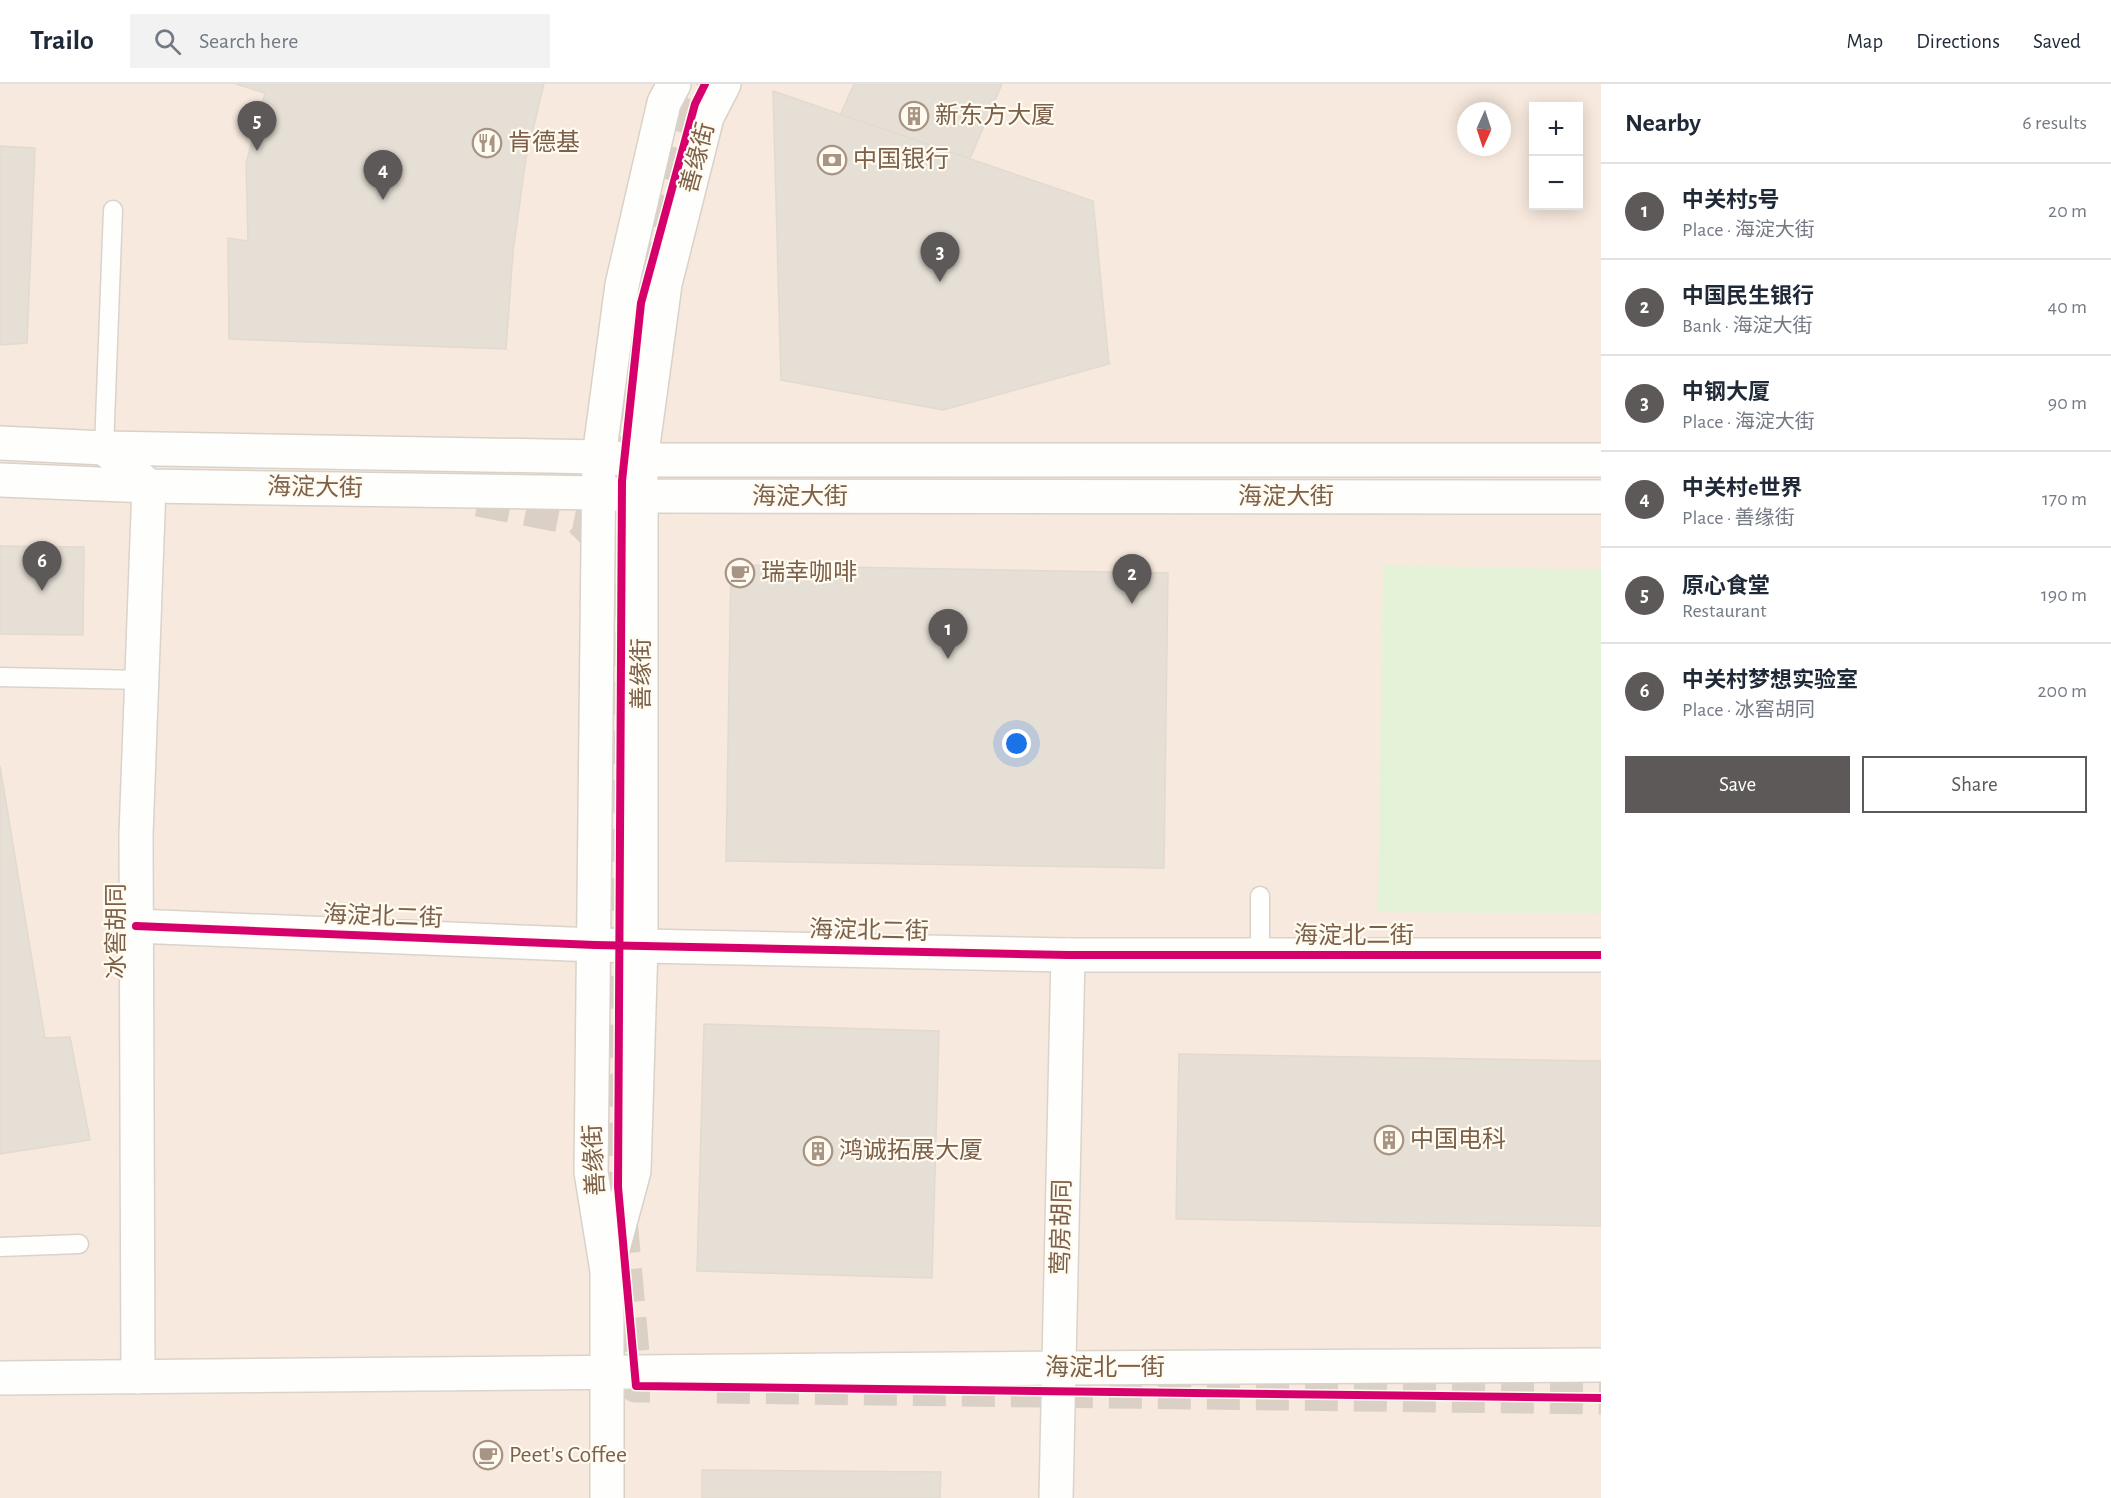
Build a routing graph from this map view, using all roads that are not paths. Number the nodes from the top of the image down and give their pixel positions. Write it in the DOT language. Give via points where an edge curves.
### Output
graph roads {
  1 [pos="674,84"];
  2 [pos="724,84"];
  3 [pos="113,210"];
  4 [pos="0,443"];
  5 [pos="104,448"];
  6 [pos="599,457"];
  7 [pos="641,460"];
  8 [pos="1601,460"];
  9 [pos="0,480"];
  10 [pos="149,486"];
  11 [pos="599,493"];
  12 [pos="642,496"];
  13 [pos="1601,497"];
  14 [pos="0,677"];
  15 [pos="142,680"];
  16 [pos="1260,897"];
  17 [pos="136,926"];
  18 [pos="595,945"];
  19 [pos="642,945"];
  20 [pos="1068,955"];
  21 [pos="1260,955"];
  22 [pos="1601,955"];
  23 [pos="79,1244"];
  24 [pos="0,1247"];
  25 [pos="607,1271"];
  26 [pos="1601,1365"];
  27 [pos="1059,1368"];
  28 [pos="608,1374"];
  29 [pos="138,1377"];
  30 [pos="0,1378"];
  31 [pos="607,1498"];
  32 [pos="1056,1498"];
  1 -- 6 [label="main road, 善缘街" via="664,103 622,285"];
  2 -- 7 [label="main road, 善缘街" via="707,117 665,284"];
  3 -- 5 [label="lane"];
  4 -- 5 [label="main road, 海淀大街"];
  5 -- 6 [label="main road, 海淀大街"];
  5 -- 10 [label="main road"];
  6 -- 7 [label="main road, 海淀大街"];
  6 -- 11 [label="main road, 善缘街"];
  7 -- 8 [label="main road, 海淀大街"];
  7 -- 12 [label="main road, 善缘街"];
  9 -- 10 [label="main road, 海淀大街"];
  10 -- 11 [label="main road, 海淀大街"];
  10 -- 15 [label="main road, 冰窖胡同"];
  11 -- 12 [label="main road, 海淀大街"];
  11 -- 18 [label="main road, 善缘街"];
  12 -- 13 [label="main road, 海淀大街"];
  12 -- 19 [label="main road, 善缘街"];
  14 -- 15 [label="lane"];
  15 -- 17 [label="main road, 冰窖胡同"];
  16 -- 21 [label="lane"];
  17 -- 18 [label="main road, 海淀北二街"];
  17 -- 29 [label="main road, 冰窖胡同"];
  18 -- 19 [label="main road, 海淀北二街"];
  18 -- 25 [label="main road, 善缘街" via="591,1172"];
  19 -- 20 [label="main road, 海淀北二街"];
  19 -- 25 [label="main road, 善缘街" via="634,1171"];
  20 -- 21 [label="main road, 海淀北二街"];
  20 -- 27 [label="main road, 莺房胡同"];
  21 -- 22 [label="main road, 海淀北二街"];
  23 -- 24 [label="lane"];
  25 -- 28 [label="main road, 善缘街"];
  26 -- 27 [label="main road, 海淀北一街"];
  27 -- 28 [label="main road, 海淀北一街"];
  27 -- 32 [label="main road, 莺房胡同"];
  28 -- 29 [label="main road, 海淀北一街"];
  28 -- 31 [label="main road, 善缘街"];
  29 -- 30 [label="main road"];
}
